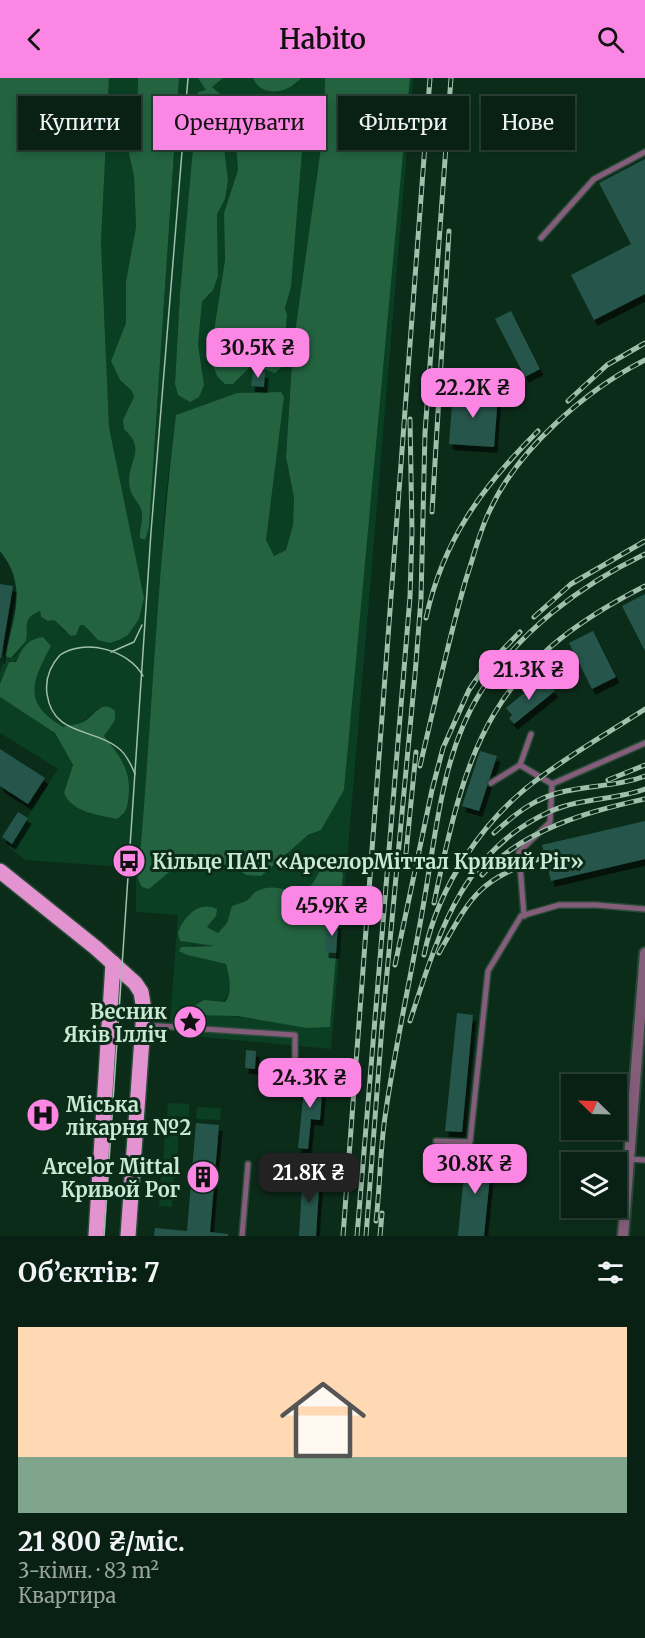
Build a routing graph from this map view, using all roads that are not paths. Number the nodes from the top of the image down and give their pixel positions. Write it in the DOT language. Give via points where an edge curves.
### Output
graph roads {
  1 [pos="645,152"];
  2 [pos="541,238"];
  3 [pos="531,734"];
  4 [pos="645,743"];
  5 [pos="520,765"];
  6 [pos="491,783"];
  7 [pos="552,784"];
  8 [pos="0,871"];
  9 [pos="645,909"];
  10 [pos="524,915"];
  11 [pos="645,953"];
  12 [pos="113,963"];
  13 [pos="143,1025"];
  14 [pos="295,1059"];
  15 [pos="436,1141"];
  16 [pos="629,1159"];
  17 [pos="645,1160"];
  18 [pos="248,1164"];
  19 [pos="96,1236"];
  20 [pos="128,1236"];
  21 [pos="242,1236"];
  22 [pos="623,1236"];
  1 -- 2 [label="lane" via="594,179"];
  3 -- 5 [label="lane"];
  4 -- 7 [label="lane"];
  5 -- 6 [label="lane"];
  5 -- 7 [label="lane"];
  7 -- 10 [label="lane" via="550,822 519,852"];
  8 -- 12 [label="main road"];
  9 -- 10 [label="lane" via="559,905"];
  10 -- 15 [label="lane" via="488,971 470,1142"];
  11 -- 16 [label="street"];
  12 -- 13 [label="main road" via="141,992"];
  12 -- 19 [label="main road"];
  13 -- 14 [label="lane" via="295,1035"];
  13 -- 20 [label="main road"];
  16 -- 17 [label="lane"];
  16 -- 22 [label="street"];
  18 -- 21 [label="lane"];
}
